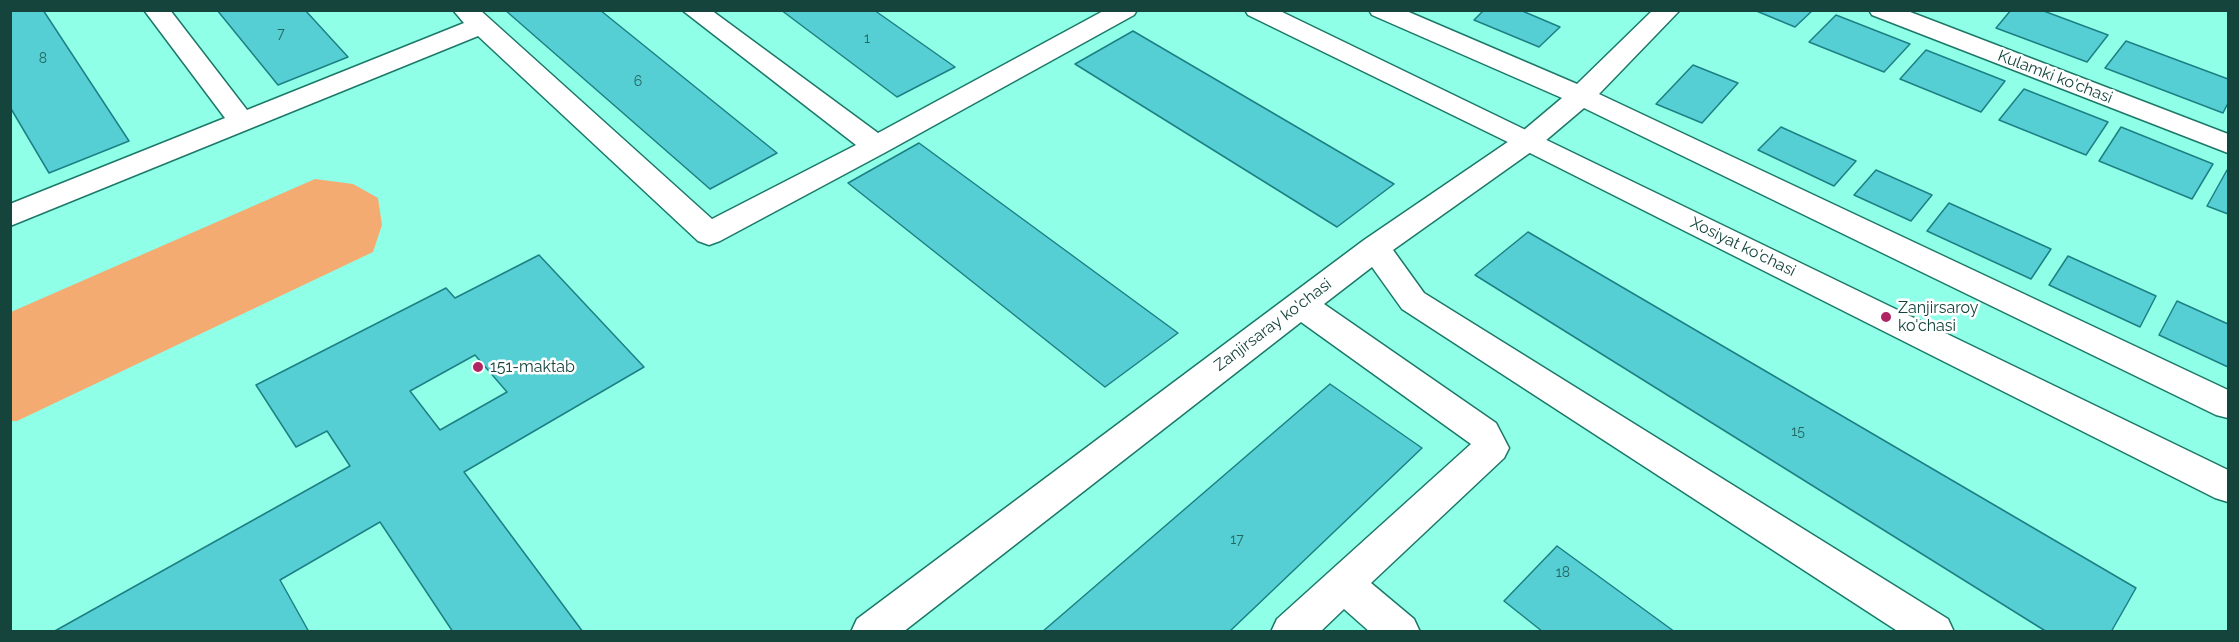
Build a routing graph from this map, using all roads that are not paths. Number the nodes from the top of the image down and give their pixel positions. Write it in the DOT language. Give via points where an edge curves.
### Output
graph roads {
  1 [pos="156,10"];
  2 [pos="694,10"];
  3 [pos="1125,10"];
  4 [pos="1257,10"];
  5 [pos="1381,10"];
  6 [pos="1668,10"];
  7 [pos="1881,10"];
  8 [pos="473,18"];
  9 [pos="1581,96"];
  10 [pos="243,122"];
  11 [pos="1528,141"];
  12 [pos="2229,144"];
  13 [pos="876,146"];
  14 [pos="10,216"];
  15 [pos="1375,248"];
  16 [pos="1301,304"];
  17 [pos="2229,405"];
  18 [pos="2229,487"];
  19 [pos="1343,584"];
  20 [pos="871,632"];
  21 [pos="1291,632"];
  22 [pos="1400,632"];
  23 [pos="1934,632"];
  1 -- 10 [label="street"];
  2 -- 13 [label="street"];
  3 -- 13 [label="street"];
  4 -- 11 [label="street, Xosiyat ko'chasi"];
  5 -- 9 [label="street"];
  6 -- 9 [label="street, Zanjirsaray ko'chasi"];
  7 -- 12 [label="street, Kulamki ko'chasi"];
  8 -- 10 [label="street"];
  8 -- 13 [label="street" via="709,234"];
  9 -- 11 [label="street, Zanjirsaray ko'chasi"];
  9 -- 17 [label="street"];
  10 -- 14 [label="street"];
  11 -- 15 [label="street, Zanjirsaray ko'chasi"];
  11 -- 18 [label="street, Xosiyat ko'chasi"];
  15 -- 16 [label="street, Zanjirsaray ko'chasi"];
  15 -- 23 [label="street" via="1413,301"];
  16 -- 19 [label="street" via="1483,433 1491,447"];
  16 -- 20 [label="street, Zanjirsaray ko'chasi"];
  19 -- 21 [label="street"];
  19 -- 22 [label="street"];
}
